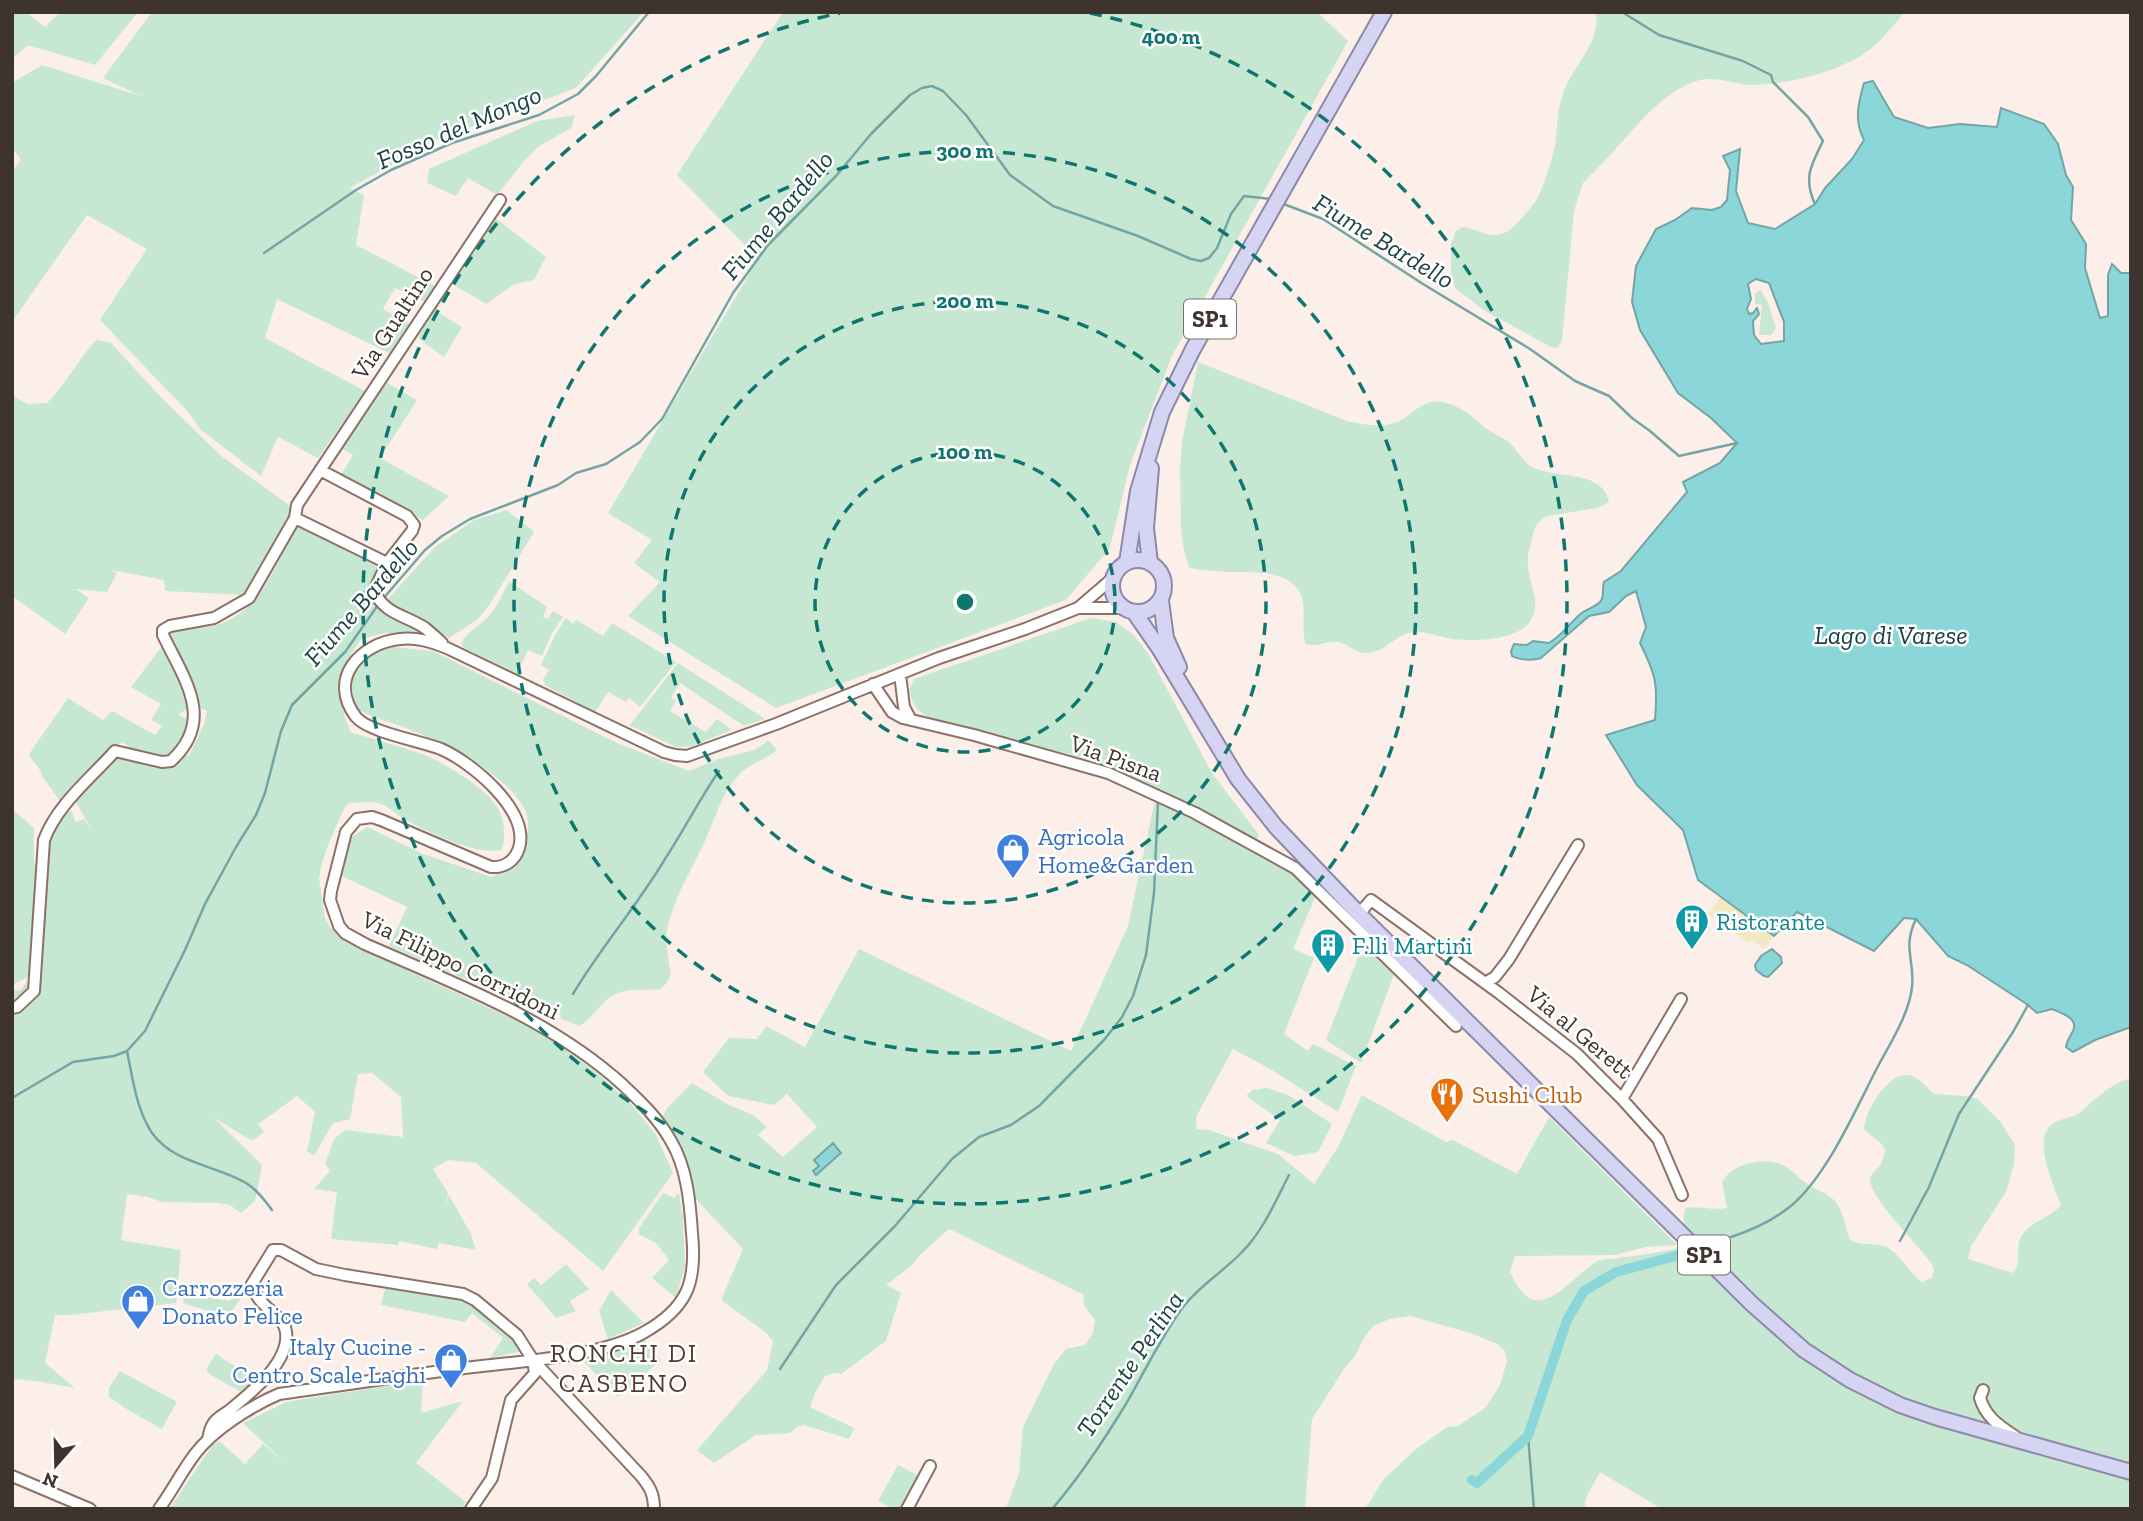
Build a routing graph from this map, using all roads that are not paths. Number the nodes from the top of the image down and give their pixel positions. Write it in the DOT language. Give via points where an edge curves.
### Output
graph roads {
  1 [pos="1384,12"];
  2 [pos="500,200"];
  3 [pos="1153,439"];
  4 [pos="320,470"];
  5 [pos="295,518"];
  6 [pos="1127,562"];
  7 [pos="387,563"];
  8 [pos="1150,563"];
  9 [pos="1113,578"];
  10 [pos="1161,601"];
  11 [pos="1078,608"];
  12 [pos="1129,610"];
  13 [pos="447,648"];
  14 [pos="900,674"];
  15 [pos="873,684"];
  16 [pos="1202,719"];
  17 [pos="911,720"];
  18 [pos="1578,845"];
  19 [pos="1359,914"];
  20 [pos="1485,983"];
  21 [pos="1681,999"];
  22 [pos="12,1008"];
  23 [pos="1456,1027"];
  24 [pos="1622,1099"];
  25 [pos="1682,1195"];
  26 [pos="533,1360"];
  27 [pos="1983,1390"];
  28 [pos="208,1440"];
  29 [pos="2022,1441"];
  30 [pos="930,1466"];
  31 [pos="2131,1472"];
  32 [pos="12,1476"];
  33 [pos="90,1509"];
  34 [pos="159,1509"];
  35 [pos="471,1509"];
  36 [pos="654,1509"];
  37 [pos="907,1509"];
  1 -- 3 [label="main road, SP1" via="1176,382"];
  2 -- 4 [label="street, Via Gualtino"];
  3 -- 6 [label="main road, SP1" via="1138,491"];
  3 -- 8 [label="main road, SP1" via="1146,528"];
  4 -- 5 [label="street, Via Gualtino" via="297,505"];
  4 -- 7 [label="street" via="407,516 414,525"];
  5 -- 7 [label="street"];
  5 -- 22 [label="street, Via Gualtino" via="249,598 214,618 163,630 195,710 181,752 172,761 162,762 115,751 49,827 44,841 34,991"];
  6 -- 8 [label="main road"];
  6 -- 9 [label="main road"];
  7 -- 13 [label="street" via="374,591 377,598"];
  8 -- 10 [label="main road, SP1" via="1164,579"];
  9 -- 11 [label="street, Via Filippo Corridoni"];
  9 -- 12 [label="main road, SP1" via="1113,595"];
  10 -- 12 [label="main road" via="1149,610"];
  10 -- 16 [label="main road, SP1" via="1166,638"];
  11 -- 12 [label="street, Via Filippo Corridoni"];
  11 -- 14 [label="street, Via Filippo Corridoni"];
  12 -- 16 [label="main road, SP1" via="1159,648"];
  13 -- 15 [label="street, Via Filippo Corridoni" via="675,755 700,752"];
  13 -- 26 [label="street, Via Filippo Corridoni" via="403,638 374,646 359,656 347,673 347,699 366,725 442,749 478,773 517,819 518,850 510,862 491,867 381,820 357,819 346,832 331,891 335,921 365,944 530,1018 598,1062 653,1113 673,1143 690,1211 692,1278 683,1301 643,1333 619,1344"];
  14 -- 15 [label="street, Via Filippo Corridoni"];
  14 -- 17 [label="street" via="904,706"];
  15 -- 17 [label="street, Via Pisna" via="892,712"];
  16 -- 19 [label="main road, SP1" via="1238,779 1276,827"];
  17 -- 23 [label="street, Via Pisna" via="1108,773 1195,813 1295,868"];
  18 -- 20 [label="street, Via al Gerett" via="1509,959"];
  19 -- 20 [label="street, Via al Gerett" via="1371,900"];
  19 -- 29 [label="main road, SP1" via="1752,1304 1804,1350 1899,1405"];
  20 -- 24 [label="street, Via al Gerett" via="1577,1054"];
  21 -- 24 [label="street, Via al Gerett"];
  24 -- 25 [label="street" via="1658,1139"];
  26 -- 28 [label="street, Via Filippo Corridoni" via="279,1394"];
  26 -- 28 [label="street" via="503,1321 463,1294 316,1269 273,1250 252,1284 260,1303 284,1325 280,1359 259,1386 213,1423"];
  26 -- 35 [label="street" via="535,1373 511,1400 492,1478"];
  26 -- 36 [label="street" via="641,1476 654,1497"];
  27 -- 29 [label="street" via="1980,1398 1990,1419"];
  28 -- 34 [label="street, Via Filippo Corridoni"];
  29 -- 31 [label="main road, SP1"];
  30 -- 37 [label="street"];
  32 -- 33 [label="street"];
}
